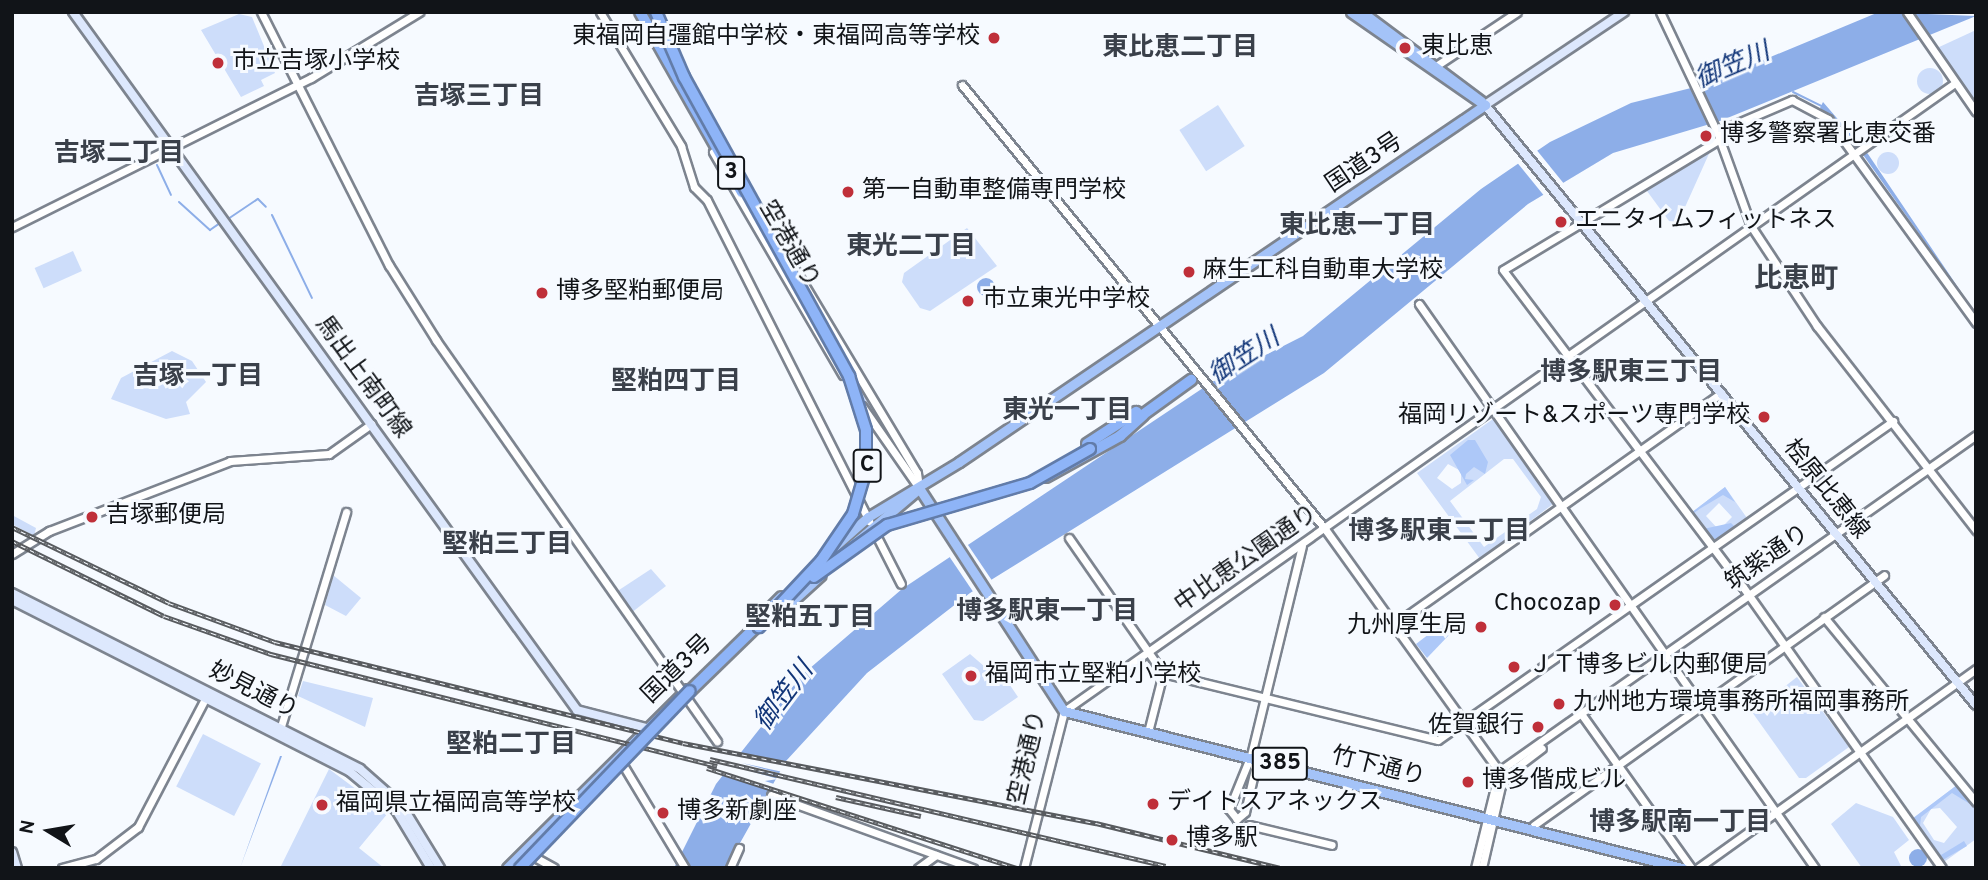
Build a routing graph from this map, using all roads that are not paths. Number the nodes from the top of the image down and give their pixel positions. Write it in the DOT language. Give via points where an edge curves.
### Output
graph roads {
  1 [pos="73,12"];
  2 [pos="261,12"];
  3 [pos="419,12"];
  4 [pos="600,12"];
  5 [pos="640,12"];
  6 [pos="654,12"];
  7 [pos="1351,12"];
  8 [pos="1362,12"];
  9 [pos="1517,12"];
  10 [pos="1624,12"];
  11 [pos="1660,12"];
  12 [pos="1907,12"];
  13 [pos="1436,66"];
  14 [pos="1955,83"];
  15 [pos="962,85"];
  16 [pos="299,87"];
  17 [pos="1485,105"];
  18 [pos="1976,112"];
  19 [pos="1718,133"];
  20 [pos="171,149"];
  21 [pos="1856,153"];
  22 [pos="1579,222"];
  23 [pos="1751,226"];
  24 [pos="12,227"];
  25 [pos="799,284"];
  26 [pos="1645,302"];
  27 [pos="1419,304"];
  28 [pos="1976,323"];
  29 [pos="1157,329"];
  30 [pos="1569,357"];
  31 [pos="1194,379"];
  32 [pos="1721,393"];
  33 [pos="1492,410"];
  34 [pos="1139,414"];
  35 [pos="1893,421"];
  36 [pos="371,424"];
  37 [pos="1976,435"];
  38 [pos="1640,450"];
  39 [pos="1928,469"];
  40 [pos="1797,486"];
  41 [pos="919,488"];
  42 [pos="1560,507"];
  43 [pos="346,512"];
  44 [pos="870,521"];
  45 [pos="1325,528"];
  46 [pos="1976,530"];
  47 [pos="1836,534"];
  48 [pos="1069,538"];
  49 [pos="1302,545"];
  50 [pos="1712,546"];
  51 [pos="12,554"];
  52 [pos="1884,575"];
  53 [pos="1875,581"];
  54 [pos="901,584"];
  55 [pos="12,593"];
  56 [pos="1749,596"];
  57 [pos="12,600"];
  58 [pos="1629,605"];
  59 [pos="1824,617"];
  60 [pos="762,622"];
  61 [pos="1395,624"];
  62 [pos="1784,645"];
  63 [pos="1149,653"];
  64 [pos="1665,655"];
  65 [pos="1976,669"];
  66 [pos="1163,673"];
  67 [pos="1957,682"];
  68 [pos="207,694"];
  69 [pos="684,697"];
  70 [pos="1264,697"];
  71 [pos="1700,704"];
  72 [pos="1976,705"];
  73 [pos="1064,711"];
  74 [pos="1582,715"];
  75 [pos="1907,718"];
  76 [pos="1464,722"];
  77 [pos="646,728"];
  78 [pos="281,731"];
  79 [pos="1148,732"];
  80 [pos="717,742"];
  81 [pos="1859,751"];
  82 [pos="1250,757"];
  83 [pos="620,761"];
  84 [pos="1616,763"];
  85 [pos="1499,771"];
  86 [pos="771,794"];
  87 [pos="1976,802"];
  88 [pos="1776,811"];
  89 [pos="1492,816"];
  90 [pos="1249,825"];
  91 [pos="1534,825"];
  92 [pos="1332,845"];
  93 [pos="739,848"];
  94 [pos="524,850"];
  95 [pos="12,852"];
  96 [pos="936,855"];
  97 [pos="534,857"];
  98 [pos="1482,867"];
  99 [pos="17,868"];
  100 [pos="62,868"];
  101 [pos="430,868"];
  102 [pos="440,868"];
  103 [pos="508,868"];
  104 [pos="522,868"];
  105 [pos="554,868"];
  106 [pos="685,868"];
  107 [pos="730,868"];
  108 [pos="918,868"];
  109 [pos="972,868"];
  110 [pos="1024,868"];
  111 [pos="1682,868"];
  112 [pos="1691,868"];
  113 [pos="1698,868"];
  114 [pos="1815,868"];
  115 [pos="1942,868"];
  1 -- 20 [label="main road, 馬出上南町線"];
  2 -- 16 [label="street"];
  3 -- 16 [label="street"];
  4 -- 44 [label="street" via="681,146 694,187 707,200"];
  5 -- 25 [label="highway, 3, bridge"];
  5 -- 25 [label="highway, bridge"];
  5 -- 41 [label="street, 空港通り" via="799,305"];
  6 -- 25 [label="highway, C, bridge" via="682,77"];
  6 -- 41 [label="street, 空港通り" via="762,215 917,473"];
  7 -- 17 [label="highway"];
  8 -- 13 [label="highway"];
  9 -- 13 [label="street"];
  10 -- 17 [label="main road"];
  11 -- 19 [label="street"];
  12 -- 14 [label="street"];
  13 -- 17 [label="highway"];
  14 -- 18 [label="street"];
  14 -- 21 [label="street, 中比恵公園通り"];
  15 -- 29 [label="street"];
  16 -- 20 [label="street"];
  16 -- 69 [label="street" via="389,265"];
  17 -- 22 [label="main road, 桧原比恵線"];
  17 -- 29 [label="highway, 国道3号"];
  19 -- 21 [label="street" via="1792,100 1828,119"];
  19 -- 22 [label="street"];
  19 -- 23 [label="street"];
  20 -- 24 [label="street"];
  20 -- 36 [label="main road, 馬出上南町線"];
  21 -- 23 [label="street, 中比恵公園通り"];
  21 -- 28 [label="street"];
  22 -- 26 [label="main road, 桧原比恵線"];
  22 -- 30 [label="street" via="1503,270"];
  23 -- 26 [label="street, 中比恵公園通り"];
  23 -- 35 [label="street" via="1817,326"];
  25 -- 60 [label="highway, C, bridge" via="857,396 866,430 865,470 841,533"];
  26 -- 30 [label="street, 中比恵公園通り"];
  26 -- 32 [label="main road, 桧原比恵線"];
  27 -- 33 [label="street"];
  29 -- 31 [label="street"];
  29 -- 41 [label="highway, 国道3号"];
  30 -- 33 [label="street, 中比恵公園通り"];
  30 -- 38 [label="street"];
  31 -- 34 [label="highway" via="1184,390"];
  31 -- 45 [label="street"];
  32 -- 38 [label="street"];
  32 -- 40 [label="main road, 桧原比恵線"];
  33 -- 42 [label="street"];
  33 -- 45 [label="street, 中比恵公園通り"];
  34 -- 60 [label="highway, bridge" via="1030,483 887,524 846,550"];
  34 -- 60 [label="highway, bridge" via="1027,478 921,504 884,521"];
  35 -- 39 [label="street"];
  35 -- 40 [label="street"];
  36 -- 51 [label="street" via="328,454 230,461 49,531"];
  36 -- 77 [label="main road, 馬出上南町線" via="577,710"];
  37 -- 39 [label="street, 筑紫通り"];
  38 -- 42 [label="street"];
  38 -- 50 [label="street"];
  39 -- 46 [label="street"];
  39 -- 47 [label="street, 筑紫通り"];
  40 -- 47 [label="main road, 桧原比恵線"];
  40 -- 50 [label="street"];
  41 -- 44 [label="highway, 国道3号"];
  41 -- 73 [label="highway, 空港通り"];
  42 -- 58 [label="street"];
  42 -- 61 [label="street"];
  43 -- 78 [label="street"];
  44 -- 54 [label="street"];
  44 -- 69 [label="highway, 国道3号"];
  45 -- 49 [label="street, 中比恵公園通り"];
  45 -- 61 [label="street"];
  47 -- 53 [label="main road, 桧原比恵線"];
  47 -- 56 [label="street, 筑紫通り"];
  48 -- 63 [label="street"];
  49 -- 63 [label="street, 中比恵公園通り"];
  49 -- 70 [label="street"];
  50 -- 56 [label="street"];
  50 -- 58 [label="street"];
  52 -- 53 [label="street"];
  53 -- 59 [label="street"];
  53 -- 67 [label="main road, 桧原比恵線"];
  55 -- 68 [label="main road, 妙見通り"];
  56 -- 62 [label="street"];
  56 -- 64 [label="street, 筑紫通り"];
  57 -- 68 [label="main road, 妙見通り"];
  58 -- 64 [label="street"];
  58 -- 76 [label="street"];
  59 -- 62 [label="street"];
  59 -- 75 [label="street"];
  60 -- 104 [label="highway, C, bridge"];
  61 -- 76 [label="street"];
  62 -- 71 [label="street"];
  62 -- 81 [label="street"];
  63 -- 66 [label="street"];
  63 -- 73 [label="street, 中比恵公園通り"];
  64 -- 71 [label="street"];
  64 -- 74 [label="street, 筑紫通り"];
  65 -- 67 [label="street"];
  66 -- 70 [label="street"];
  66 -- 79 [label="street"];
  67 -- 72 [label="main road, 桧原比恵線"];
  67 -- 75 [label="street"];
  68 -- 78 [label="main road, 妙見通り"];
  68 -- 100 [label="street" via="138,827 96,859"];
  69 -- 77 [label="highway, 国道3号"];
  69 -- 80 [label="street"];
  69 -- 83 [label="highway, 国道3号"];
  70 -- 76 [label="street" via="1438,740"];
  70 -- 82 [label="street"];
  71 -- 84 [label="street"];
  71 -- 88 [label="street"];
  73 -- 79 [label="highway, 竹下通り / 385"];
  73 -- 110 [label="street, 空港通り"];
  74 -- 84 [label="street"];
  74 -- 85 [label="street, 筑紫通り"];
  74 -- 89 [label="street, 筑紫通り" via="1509,773"];
  75 -- 81 [label="street"];
  75 -- 87 [label="street"];
  76 -- 85 [label="street"];
  77 -- 83 [label="highway, 国道3号"];
  78 -- 101 [label="main road, 妙見通り" via="377,791 401,817"];
  78 -- 102 [label="main road, 妙見通り" via="382,785 408,813"];
  79 -- 82 [label="highway, 竹下通り / 385"];
  81 -- 88 [label="street"];
  81 -- 115 [label="street"];
  82 -- 82 [label="street" via="1255,769 1245,813 1237,818 1229,808"];
  82 -- 89 [label="highway, 竹下通り / 385"];
  83 -- 94 [label="highway, 国道3号"];
  83 -- 97 [label="highway, 国道3号"];
  83 -- 106 [label="street"];
  84 -- 91 [label="street"];
  84 -- 112 [label="street"];
  85 -- 89 [label="street, 筑紫通り"];
  86 -- 96 [label="street"];
  88 -- 113 [label="street"];
  88 -- 114 [label="street"];
  89 -- 91 [label="highway, 竹下通り / 385"];
  89 -- 98 [label="street, 筑紫通り"];
  90 -- 92 [label="street"];
  91 -- 111 [label="highway, 竹下通り / 385"];
  93 -- 107 [label="street"];
  94 -- 97 [label="street"];
  94 -- 103 [label="highway, 国道3号"];
  95 -- 99 [label="main road"];
  96 -- 108 [label="street"];
  96 -- 109 [label="street"];
  97 -- 104 [label="highway, 国道3号"];
  97 -- 105 [label="street"];
}
